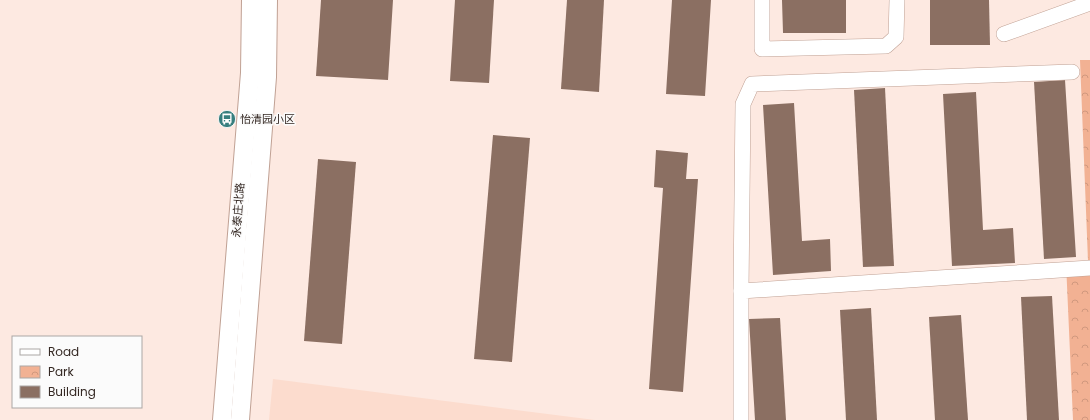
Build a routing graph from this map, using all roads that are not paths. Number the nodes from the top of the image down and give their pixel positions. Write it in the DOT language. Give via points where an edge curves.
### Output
graph roads {
  1 [pos="251,0"];
  2 [pos="268,0"];
  3 [pos="762,0"];
  4 [pos="897,0"];
  5 [pos="1090,3"];
  6 [pos="1004,34"];
  7 [pos="1072,72"];
  8 [pos="1090,268"];
  9 [pos="741,291"];
  10 [pos="222,420"];
  11 [pos="240,420"];
  12 [pos="741,420"];
  1 -- 10 [label="street, 永泰庄北路" via="250,73"];
  2 -- 11 [label="street, 永泰庄北路" via="267,77"];
  3 -- 4 [label="street" via="762,49 886,46 896,37"];
  5 -- 6 [label="street"];
  7 -- 9 [label="street" via="752,84 743,104"];
  8 -- 9 [label="street"];
  9 -- 12 [label="street"];
}
